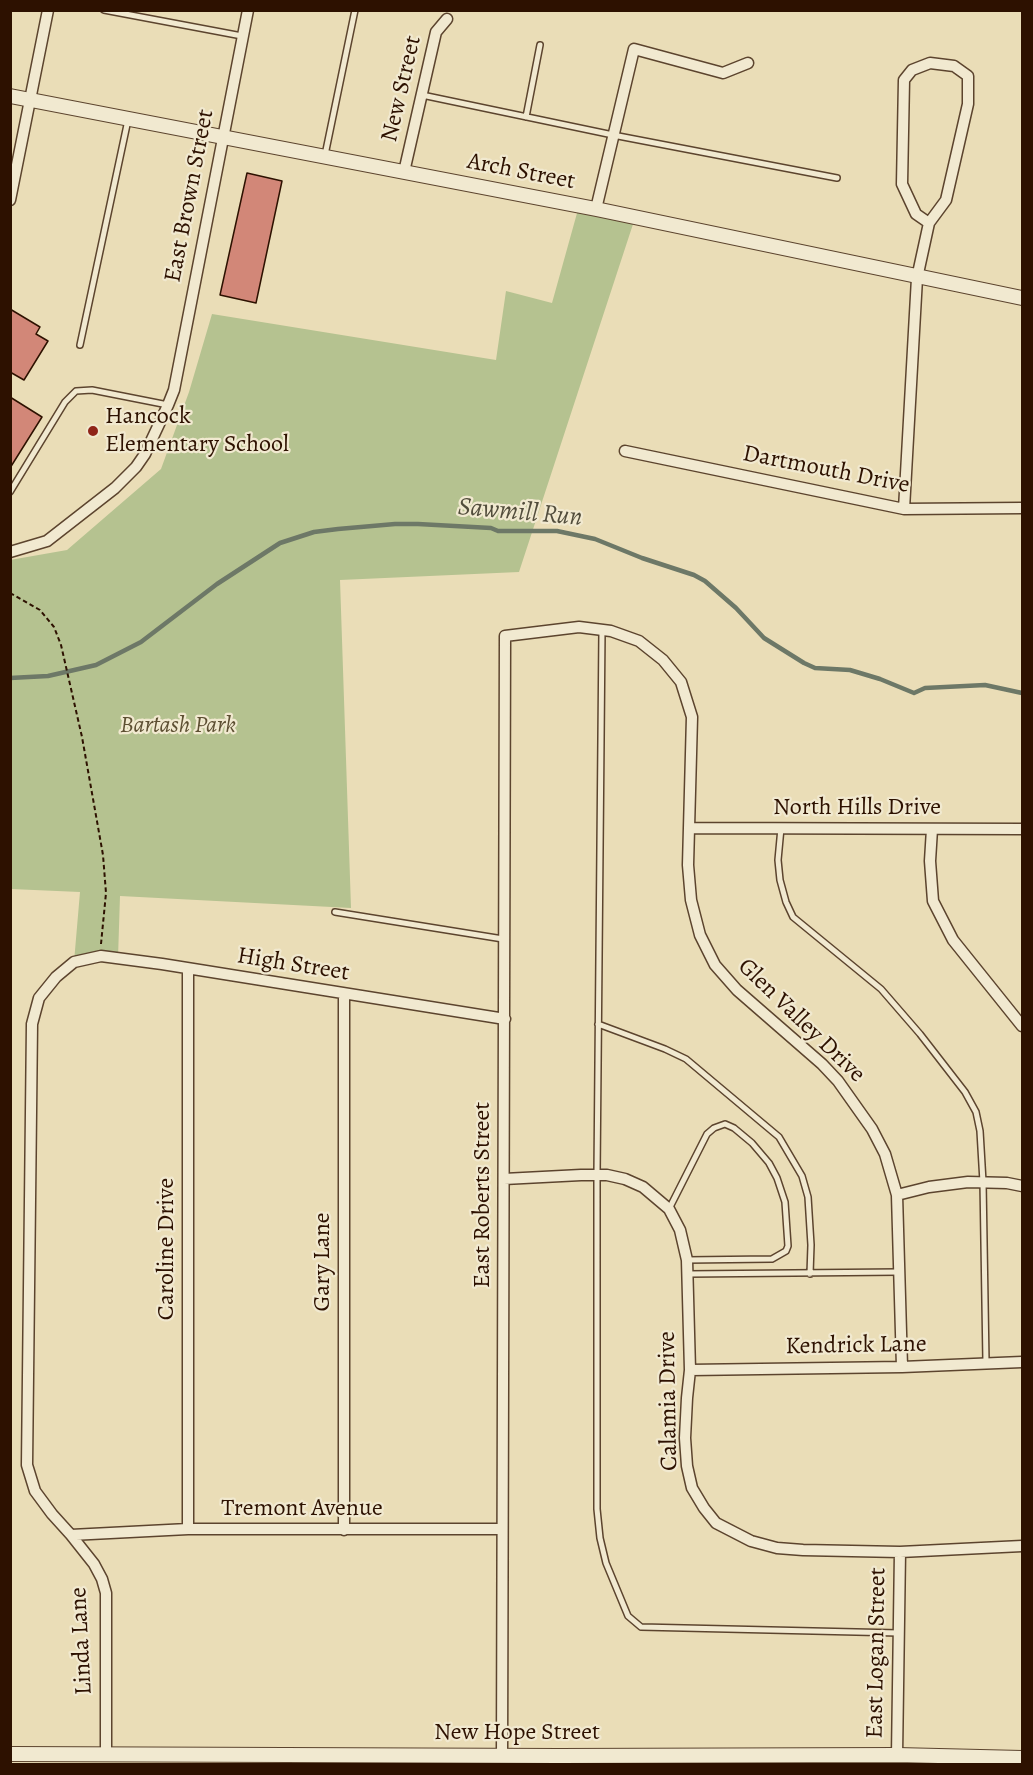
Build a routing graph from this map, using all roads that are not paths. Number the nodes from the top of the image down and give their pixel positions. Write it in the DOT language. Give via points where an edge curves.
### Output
graph roads {
  1 [pos="48,10"];
  2 [pos="104,10"];
  3 [pos="141,10"];
  4 [pos="248,10"];
  5 [pos="355,10"];
  6 [pos="140,18"];
  7 [pos="447,19"];
  8 [pos="242,36"];
  9 [pos="540,45"];
  10 [pos="748,63"];
  11 [pos="422,95"];
  12 [pos="10,96"];
  13 [pos="30,100"];
  14 [pos="526,117"];
  15 [pos="128,118"];
  16 [pos="613,135"];
  17 [pos="222,136"];
  18 [pos="325,157"];
  19 [pos="404,172"];
  20 [pos="837,178"];
  21 [pos="10,200"];
  22 [pos="596,209"];
  23 [pos="929,223"];
  24 [pos="917,278"];
  25 [pos="1023,298"];
  26 [pos="80,345"];
  27 [pos="168,405"];
  28 [pos="625,451"];
  29 [pos="10,492"];
  30 [pos="1023,508"];
  31 [pos="904,509"];
  32 [pos="10,552"];
  33 [pos="602,630"];
  34 [pos="505,636"];
  35 [pos="690,828"];
  36 [pos="781,828"];
  37 [pos="1023,829"];
  38 [pos="932,830"];
  39 [pos="335,912"];
  40 [pos="505,940"];
  41 [pos="74,962"];
  42 [pos="188,969"];
  43 [pos="344,995"];
  44 [pos="505,1019"];
  45 [pos="598,1024"];
  46 [pos="1023,1026"];
  47 [pos="597,1174"];
  48 [pos="504,1179"];
  49 [pos="983,1182"];
  50 [pos="1023,1186"];
  51 [pos="897,1195"];
  52 [pos="669,1209"];
  53 [pos="687,1260"];
  54 [pos="899,1272"];
  55 [pos="687,1274"];
  56 [pos="810,1274"];
  57 [pos="986,1362"];
  58 [pos="1023,1362"];
  59 [pos="902,1367"];
  60 [pos="690,1370"];
  61 [pos="188,1529"];
  62 [pos="501,1529"];
  63 [pos="344,1530"];
  64 [pos="71,1534"];
  65 [pos="1023,1546"];
  66 [pos="900,1552"];
  67 [pos="899,1633"];
  68 [pos="10,1754"];
  69 [pos="106,1755"];
  70 [pos="502,1755"];
  71 [pos="897,1755"];
  72 [pos="1023,1758"];
  73 [pos="559,1760"];
  1 -- 13 [label="street"];
  2 -- 6 [label="lane"];
  3 -- 6 [label="lane"];
  4 -- 8 [label="street, East Brown Street"];
  5 -- 18 [label="lane"];
  6 -- 8 [label="lane"];
  7 -- 11 [label="street, New Street" via="436,32"];
  8 -- 17 [label="street, East Brown Street"];
  9 -- 14 [label="lane"];
  10 -- 16 [label="street" via="723,73 634,49"];
  11 -- 14 [label="lane"];
  11 -- 19 [label="street, New Street"];
  12 -- 13 [label="street, Arch Street"];
  13 -- 15 [label="street, Arch Street"];
  13 -- 21 [label="street"];
  14 -- 16 [label="lane"];
  15 -- 17 [label="street, Arch Street"];
  15 -- 26 [label="lane"];
  16 -- 20 [label="lane"];
  16 -- 22 [label="street"];
  17 -- 18 [label="street, Arch Street"];
  17 -- 27 [label="street, East Brown Street"];
  18 -- 19 [label="street, Arch Street"];
  19 -- 22 [label="street, Arch Street"];
  22 -- 24 [label="street, Arch Street"];
  23 -- 23 [label="street" via="946,200 968,104 968,76 954,66 930,63 912,70 904,80 902,184 916,214"];
  23 -- 24 [label="street"];
  24 -- 25 [label="street, Arch Street"];
  24 -- 31 [label="street"];
  27 -- 29 [label="lane" via="92,390 76,391 65,402"];
  27 -- 32 [label="street, East Brown Street" via="145,454 115,488 47,541"];
  28 -- 31 [label="street, Dartmouth Drive"];
  30 -- 31 [label="street, Dartmouth Drive"];
  33 -- 34 [label="street, Glen Valley Drive" via="579,627"];
  33 -- 35 [label="street, Glen Valley Drive" via="639,641 663,660 681,682 692,717"];
  33 -- 45 [label="lane"];
  34 -- 40 [label="street, East Roberts Street"];
  35 -- 36 [label="street, North Hills Drive"];
  35 -- 51 [label="street, Glen Valley Drive" via="691,900 700,935 715,965 737,990 838,1081 885,1154"];
  36 -- 38 [label="street, North Hills Drive"];
  36 -- 49 [label="lane" via="780,880 793,917 881,989 965,1092 976,1112 980,1131"];
  37 -- 38 [label="street, North Hills Drive"];
  38 -- 46 [label="street" via="933,902 953,940"];
  39 -- 40 [label="lane"];
  40 -- 44 [label="street, East Roberts Street"];
  41 -- 42 [label="street, High Street" via="101,956"];
  41 -- 64 [label="street, Linda Lane" via="39,998 32,1024 27,1465 35,1491"];
  42 -- 43 [label="street, High Street"];
  42 -- 61 [label="street, Caroline Drive"];
  43 -- 44 [label="street, High Street"];
  43 -- 63 [label="street, Gary Lane"];
  44 -- 48 [label="street, East Roberts Street"];
  45 -- 47 [label="lane"];
  45 -- 56 [label="lane" via="686,1059 779,1137 802,1176 808,1197"];
  47 -- 48 [label="street, Calamia Drive"];
  47 -- 52 [label="street, Calamia Drive" via="643,1186"];
  47 -- 67 [label="lane" via="597,1509 606,1563 628,1616 641,1627"];
  48 -- 62 [label="street, East Roberts Street"];
  49 -- 50 [label="street"];
  49 -- 51 [label="street" via="929,1187"];
  49 -- 57 [label="lane"];
  51 -- 54 [label="street, Glen Valley Drive"];
  52 -- 53 [label="street, Calamia Drive" via="680,1230"];
  52 -- 53 [label="lane" via="707,1134 725,1124 752,1143 777,1178 786,1211 786,1251 772,1259"];
  53 -- 55 [label="street, Calamia Drive"];
  54 -- 56 [label="lane"];
  54 -- 59 [label="street, Glen Valley Drive"];
  55 -- 56 [label="lane"];
  55 -- 60 [label="street, Calamia Drive"];
  57 -- 58 [label="street, Kendrick Lane"];
  57 -- 59 [label="street, Kendrick Lane"];
  59 -- 60 [label="street, Kendrick Lane"];
  60 -- 66 [label="street, Calamia Drive" via="687,1466 692,1488 716,1523 751,1541 777,1548"];
  61 -- 63 [label="street, Tremont Avenue"];
  61 -- 64 [label="street, Tremont Avenue"];
  62 -- 63 [label="street, Tremont Avenue"];
  62 -- 70 [label="street, East Roberts Street"];
  64 -- 69 [label="street, Linda Lane" via="94,1564 106,1593"];
  65 -- 66 [label="street, Calamia Drive"];
  66 -- 67 [label="street, East Logan Street"];
  67 -- 71 [label="street, East Logan Street"];
  68 -- 69 [label="street, New Hope Street"];
  69 -- 70 [label="street, New Hope Street"];
  70 -- 73 [label="street, New Hope Street"];
  71 -- 72 [label="street, New Hope Street"];
  71 -- 73 [label="street, New Hope Street"];
}
